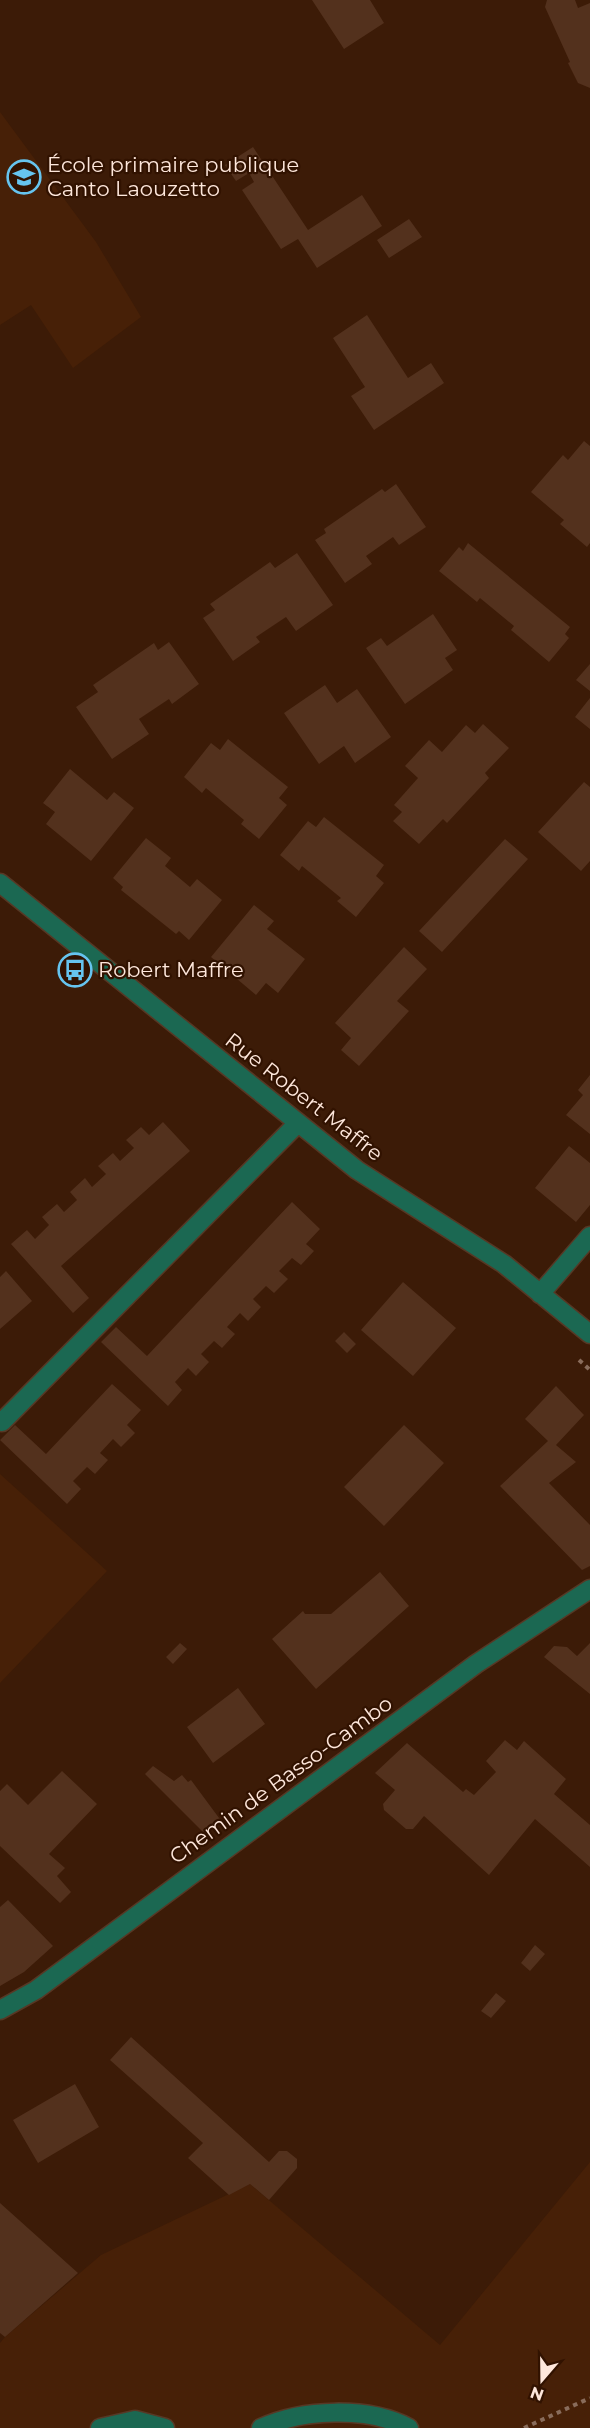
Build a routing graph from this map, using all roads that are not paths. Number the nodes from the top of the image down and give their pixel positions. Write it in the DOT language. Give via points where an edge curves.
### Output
graph roads {
  1 [pos="0,884"];
  2 [pos="298,1123"];
  3 [pos="590,1236"];
  4 [pos="540,1294"];
  5 [pos="590,1334"];
  6 [pos="2,1422"];
  7 [pos="590,1589"];
  8 [pos="0,2010"];
  9 [pos="100,2428"];
  10 [pos="165,2428"];
  11 [pos="261,2428"];
  12 [pos="409,2428"];
  1 -- 2 [label="street, Rue Robert Maffre"];
  2 -- 4 [label="street, Rue Robert Maffre" via="357,1170 504,1264"];
  2 -- 6 [label="street"];
  3 -- 4 [label="street"];
  4 -- 5 [label="street, Rue Robert Maffre"];
  7 -- 8 [label="street, Chemin de Basso-Cambo" via="476,1664 36,1990"];
  9 -- 10 [label="street" via="135,2420"];
  11 -- 12 [label="street" via="281,2419 350,2412 394,2420"];
}
